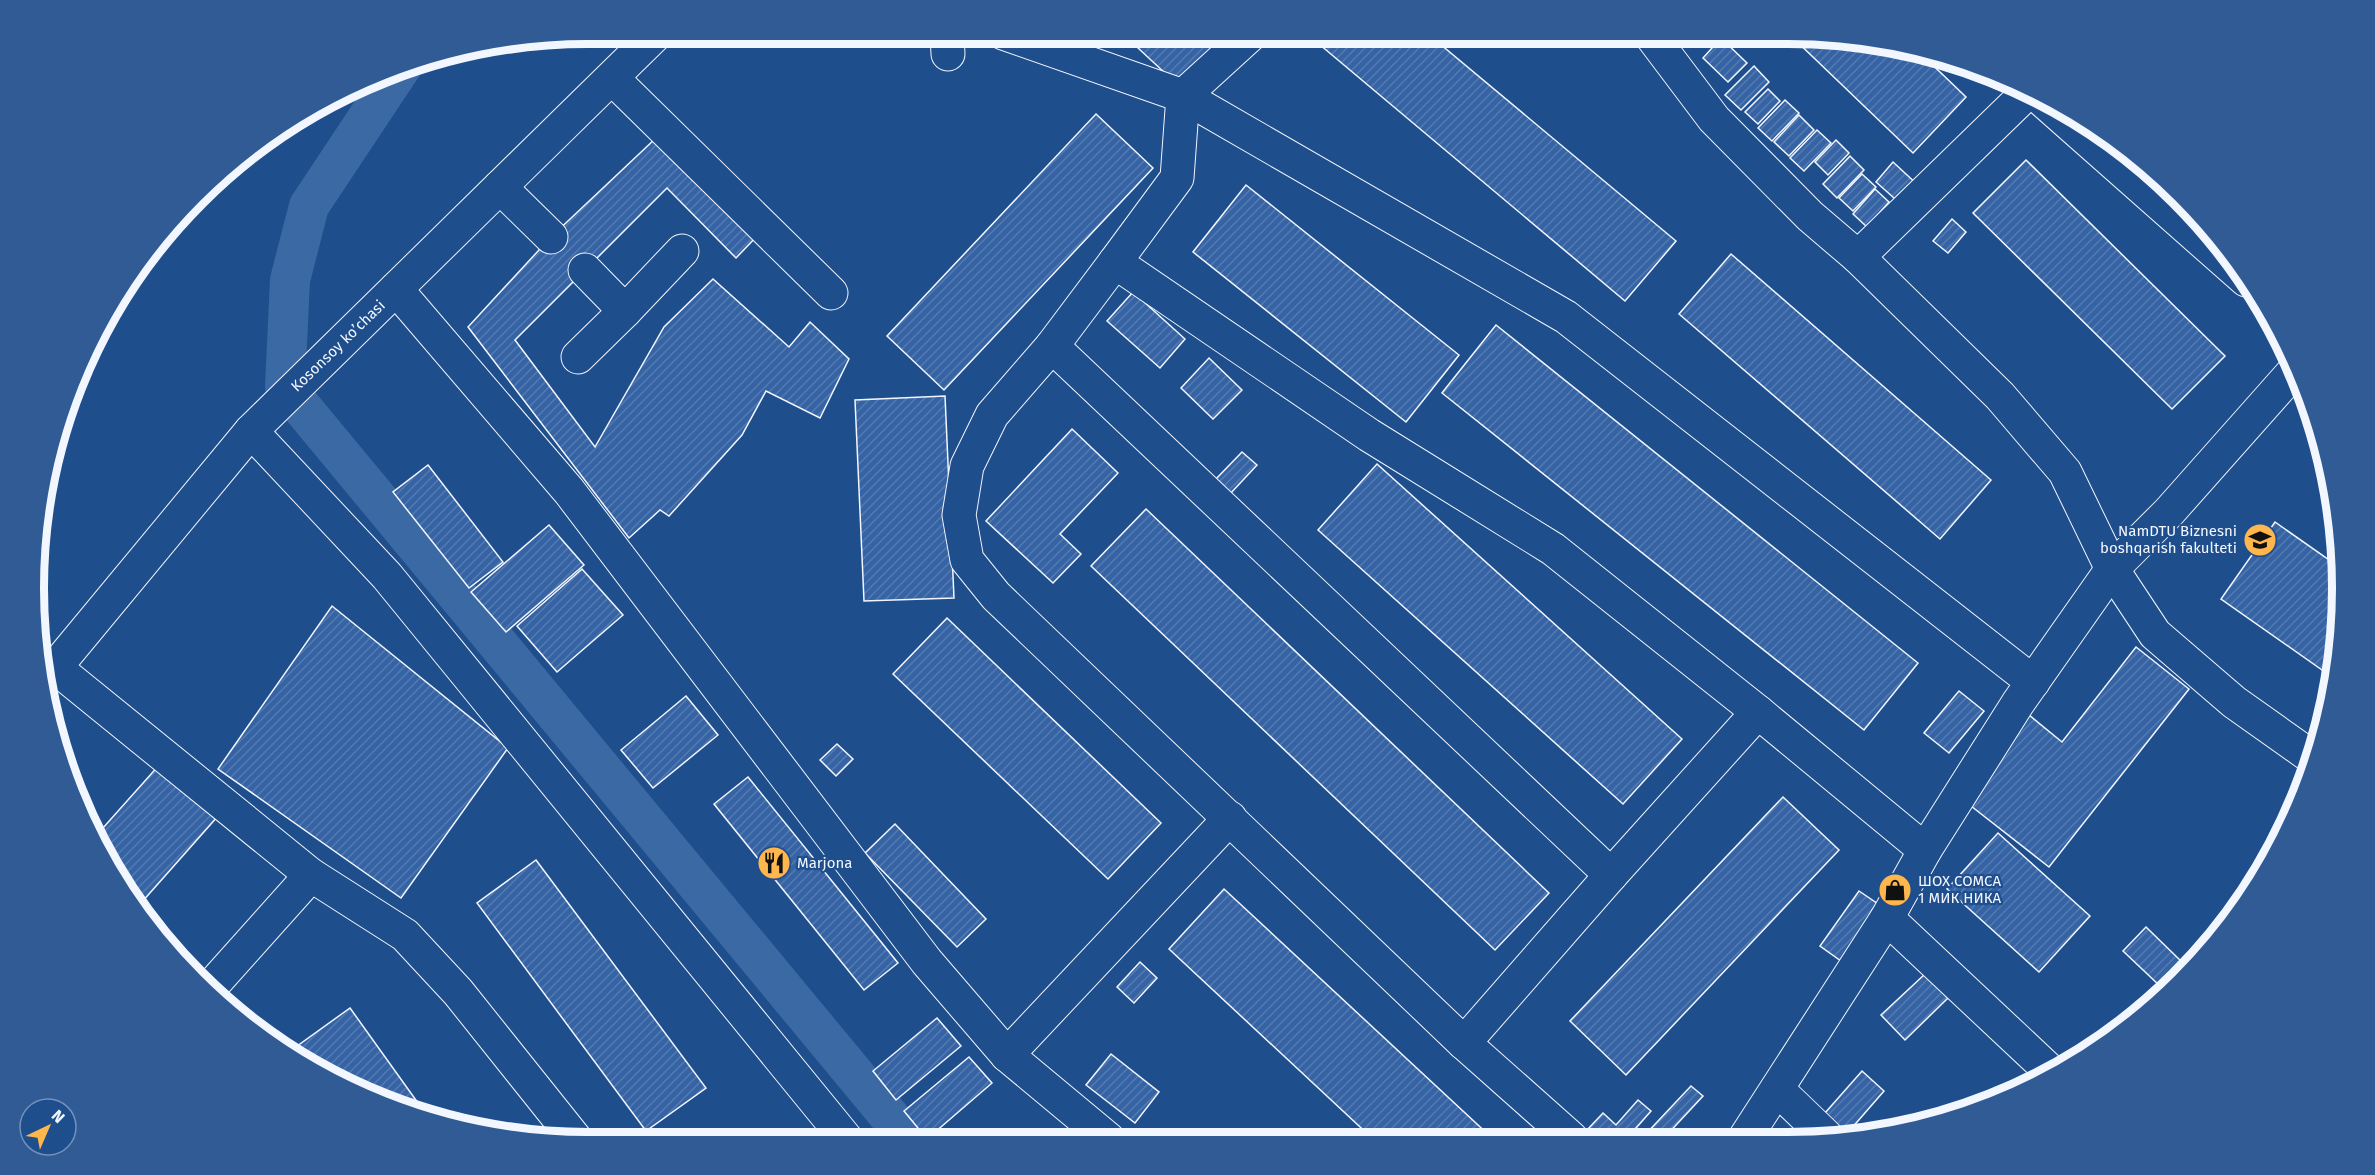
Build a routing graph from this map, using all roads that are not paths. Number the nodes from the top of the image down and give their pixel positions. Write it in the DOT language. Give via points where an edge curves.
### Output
graph roads {
  1 [pos="646,44"];
  2 [pos="1035,44"];
  3 [pos="1240,44"];
  4 [pos="1658,44"];
  5 [pos="612,78"];
  6 [pos="1183,96"];
  7 [pos="2022,97"];
  8 [pos="2062,117"];
  9 [pos="500,187"];
  10 [pos="550,237"];
  11 [pos="682,251"];
  12 [pos="2219,256"];
  13 [pos="1858,257"];
  14 [pos="1115,262"];
  15 [pos="585,270"];
  16 [pos="396,290"];
  17 [pos="831,293"];
  18 [pos="625,310"];
  19 [pos="1052,346"];
  20 [pos="578,357"];
  21 [pos="2289,377"];
  22 [pos="251,431"];
  23 [pos="2112,568"];
  24 [pos="50,675"];
  25 [pos="51,676"];
  26 [pos="2033,682"];
  27 [pos="1758,712"];
  28 [pos="2306,753"];
  29 [pos="1230,818"];
  30 [pos="1924,850"];
  31 [pos="311,875"];
  32 [pos="1611,875"];
  33 [pos="1887,918"];
  34 [pos="214,983"];
  35 [pos="1464,1043"];
  36 [pos="1007,1055"];
  37 [pos="2044,1067"];
  38 [pos="1777,1089"];
  39 [pos="1820,1130"];
  40 [pos="569,1131"];
  41 [pos="840,1132"];
  42 [pos="1099,1132"];
  43 [pos="1564,1132"];
  44 [pos="1749,1132"];
  1 -- 5 [label="street, Kosonsoy ko’chasi"];
  2 -- 6 [label="street"];
  3 -- 6 [label="street"];
  4 -- 13 [label="street" via="1714,119 1810,216"];
  5 -- 9 [label="street, Kosonsoy ko’chasi"];
  5 -- 17 [label="street"];
  6 -- 14 [label="street" via="1177,178"];
  6 -- 26 [label="street" via="1566,317"];
  7 -- 13 [label="street"];
  8 -- 12 [label="street"];
  9 -- 10 [label="street"];
  9 -- 16 [label="street, Kosonsoy ko’chasi"];
  11 -- 18 [label="street"];
  13 -- 23 [label="street" via="2000,396 2065,472"];
  14 -- 19 [label="street"];
  14 -- 27 [label="street" via="1369,435 1553,549"];
  15 -- 18 [label="street"];
  16 -- 22 [label="street, Kosonsoy ko’chasi"];
  16 -- 36 [label="street" via="569,490 927,962"];
  18 -- 20 [label="street"];
  19 -- 29 [label="street" via="992,415 968,466 959,515 967,560 996,596"];
  19 -- 32 [label="street"];
  21 -- 23 [label="street" via="2169,512"];
  22 -- 24 [label="street, Kosonsoy ko’chasi"];
  22 -- 41 [label="street" via="387,576"];
  23 -- 26 [label="street"];
  23 -- 28 [label="street" via="2155,634 2234,702"];
  25 -- 31 [label="street"];
  26 -- 30 [label="street"];
  27 -- 30 [label="street"];
  27 -- 32 [label="street"];
  29 -- 35 [label="street"];
  29 -- 36 [label="street"];
  30 -- 33 [label="street"];
  31 -- 34 [label="street"];
  31 -- 40 [label="street" via="405,935 458,992"];
  32 -- 35 [label="street"];
  33 -- 37 [label="street"];
  33 -- 38 [label="street"];
  35 -- 43 [label="street"];
  36 -- 42 [label="street"];
  38 -- 39 [label="street"];
  38 -- 44 [label="street"];
}
